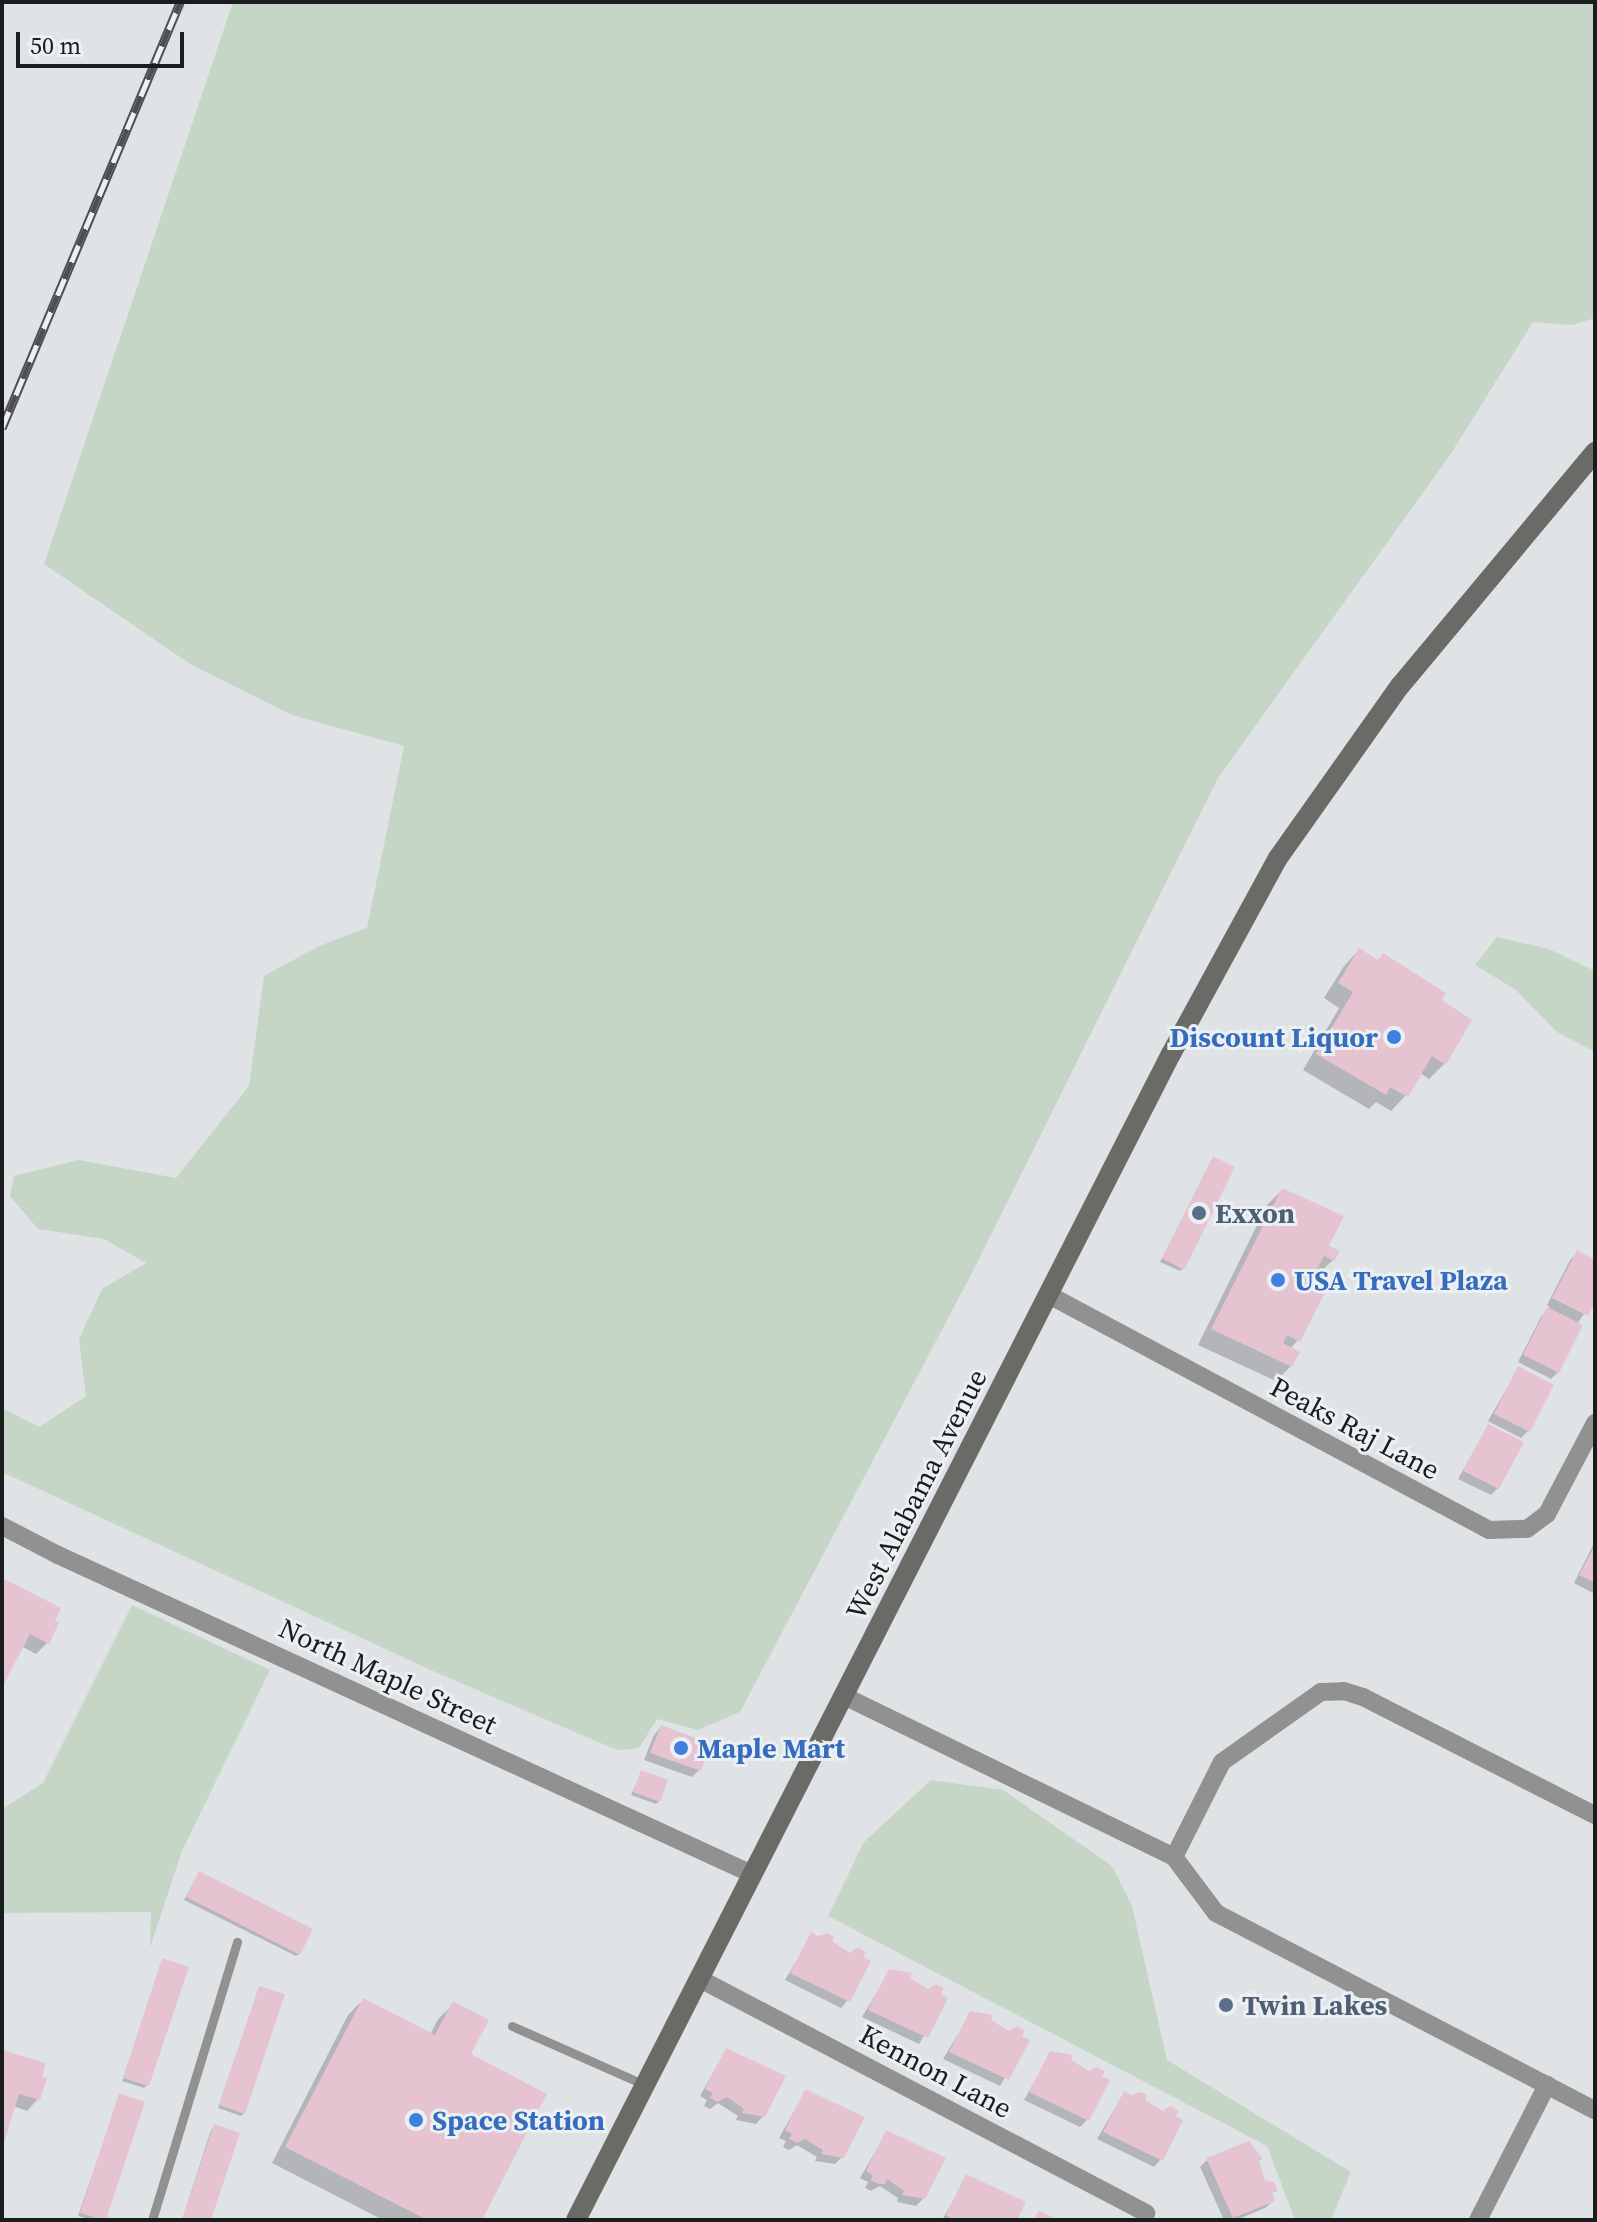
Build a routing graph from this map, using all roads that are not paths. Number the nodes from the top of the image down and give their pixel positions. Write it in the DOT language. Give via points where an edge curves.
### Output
graph roads {
  1 [pos="1595,452"];
  2 [pos="1049,1295"];
  3 [pos="1595,1423"];
  4 [pos="2,1526"];
  5 [pos="844,1696"];
  6 [pos="1595,1815"];
  7 [pos="1174,1857"];
  8 [pos="752,1874"];
  9 [pos="237,1942"];
  10 [pos="700,1979"];
  11 [pos="512,2026"];
  12 [pos="645,2085"];
  13 [pos="1547,2085"];
  14 [pos="1595,2110"];
  15 [pos="1146,2213"];
  16 [pos="152,2220"];
  17 [pos="576,2220"];
  18 [pos="1478,2220"];
  1 -- 2 [label="main road, West Alabama Avenue" via="1400,686 1278,858"];
  2 -- 3 [label="street, Peaks Raj Lane" via="1489,1530 1527,1529 1547,1514"];
  2 -- 5 [label="main road, West Alabama Avenue"];
  4 -- 8 [label="street, North Maple Street"];
  5 -- 7 [label="street"];
  5 -- 8 [label="main road, West Alabama Avenue"];
  6 -- 7 [label="street" via="1363,1697 1321,1692 1222,1762"];
  7 -- 13 [label="street" via="1216,1913"];
  8 -- 10 [label="main road, West Alabama Avenue"];
  9 -- 16 [label="lane"];
  10 -- 12 [label="main road, West Alabama Avenue"];
  10 -- 15 [label="street, Kennon Lane"];
  11 -- 12 [label="lane"];
  12 -- 17 [label="main road, West Alabama Avenue"];
  13 -- 14 [label="street"];
  13 -- 18 [label="street"];
}
